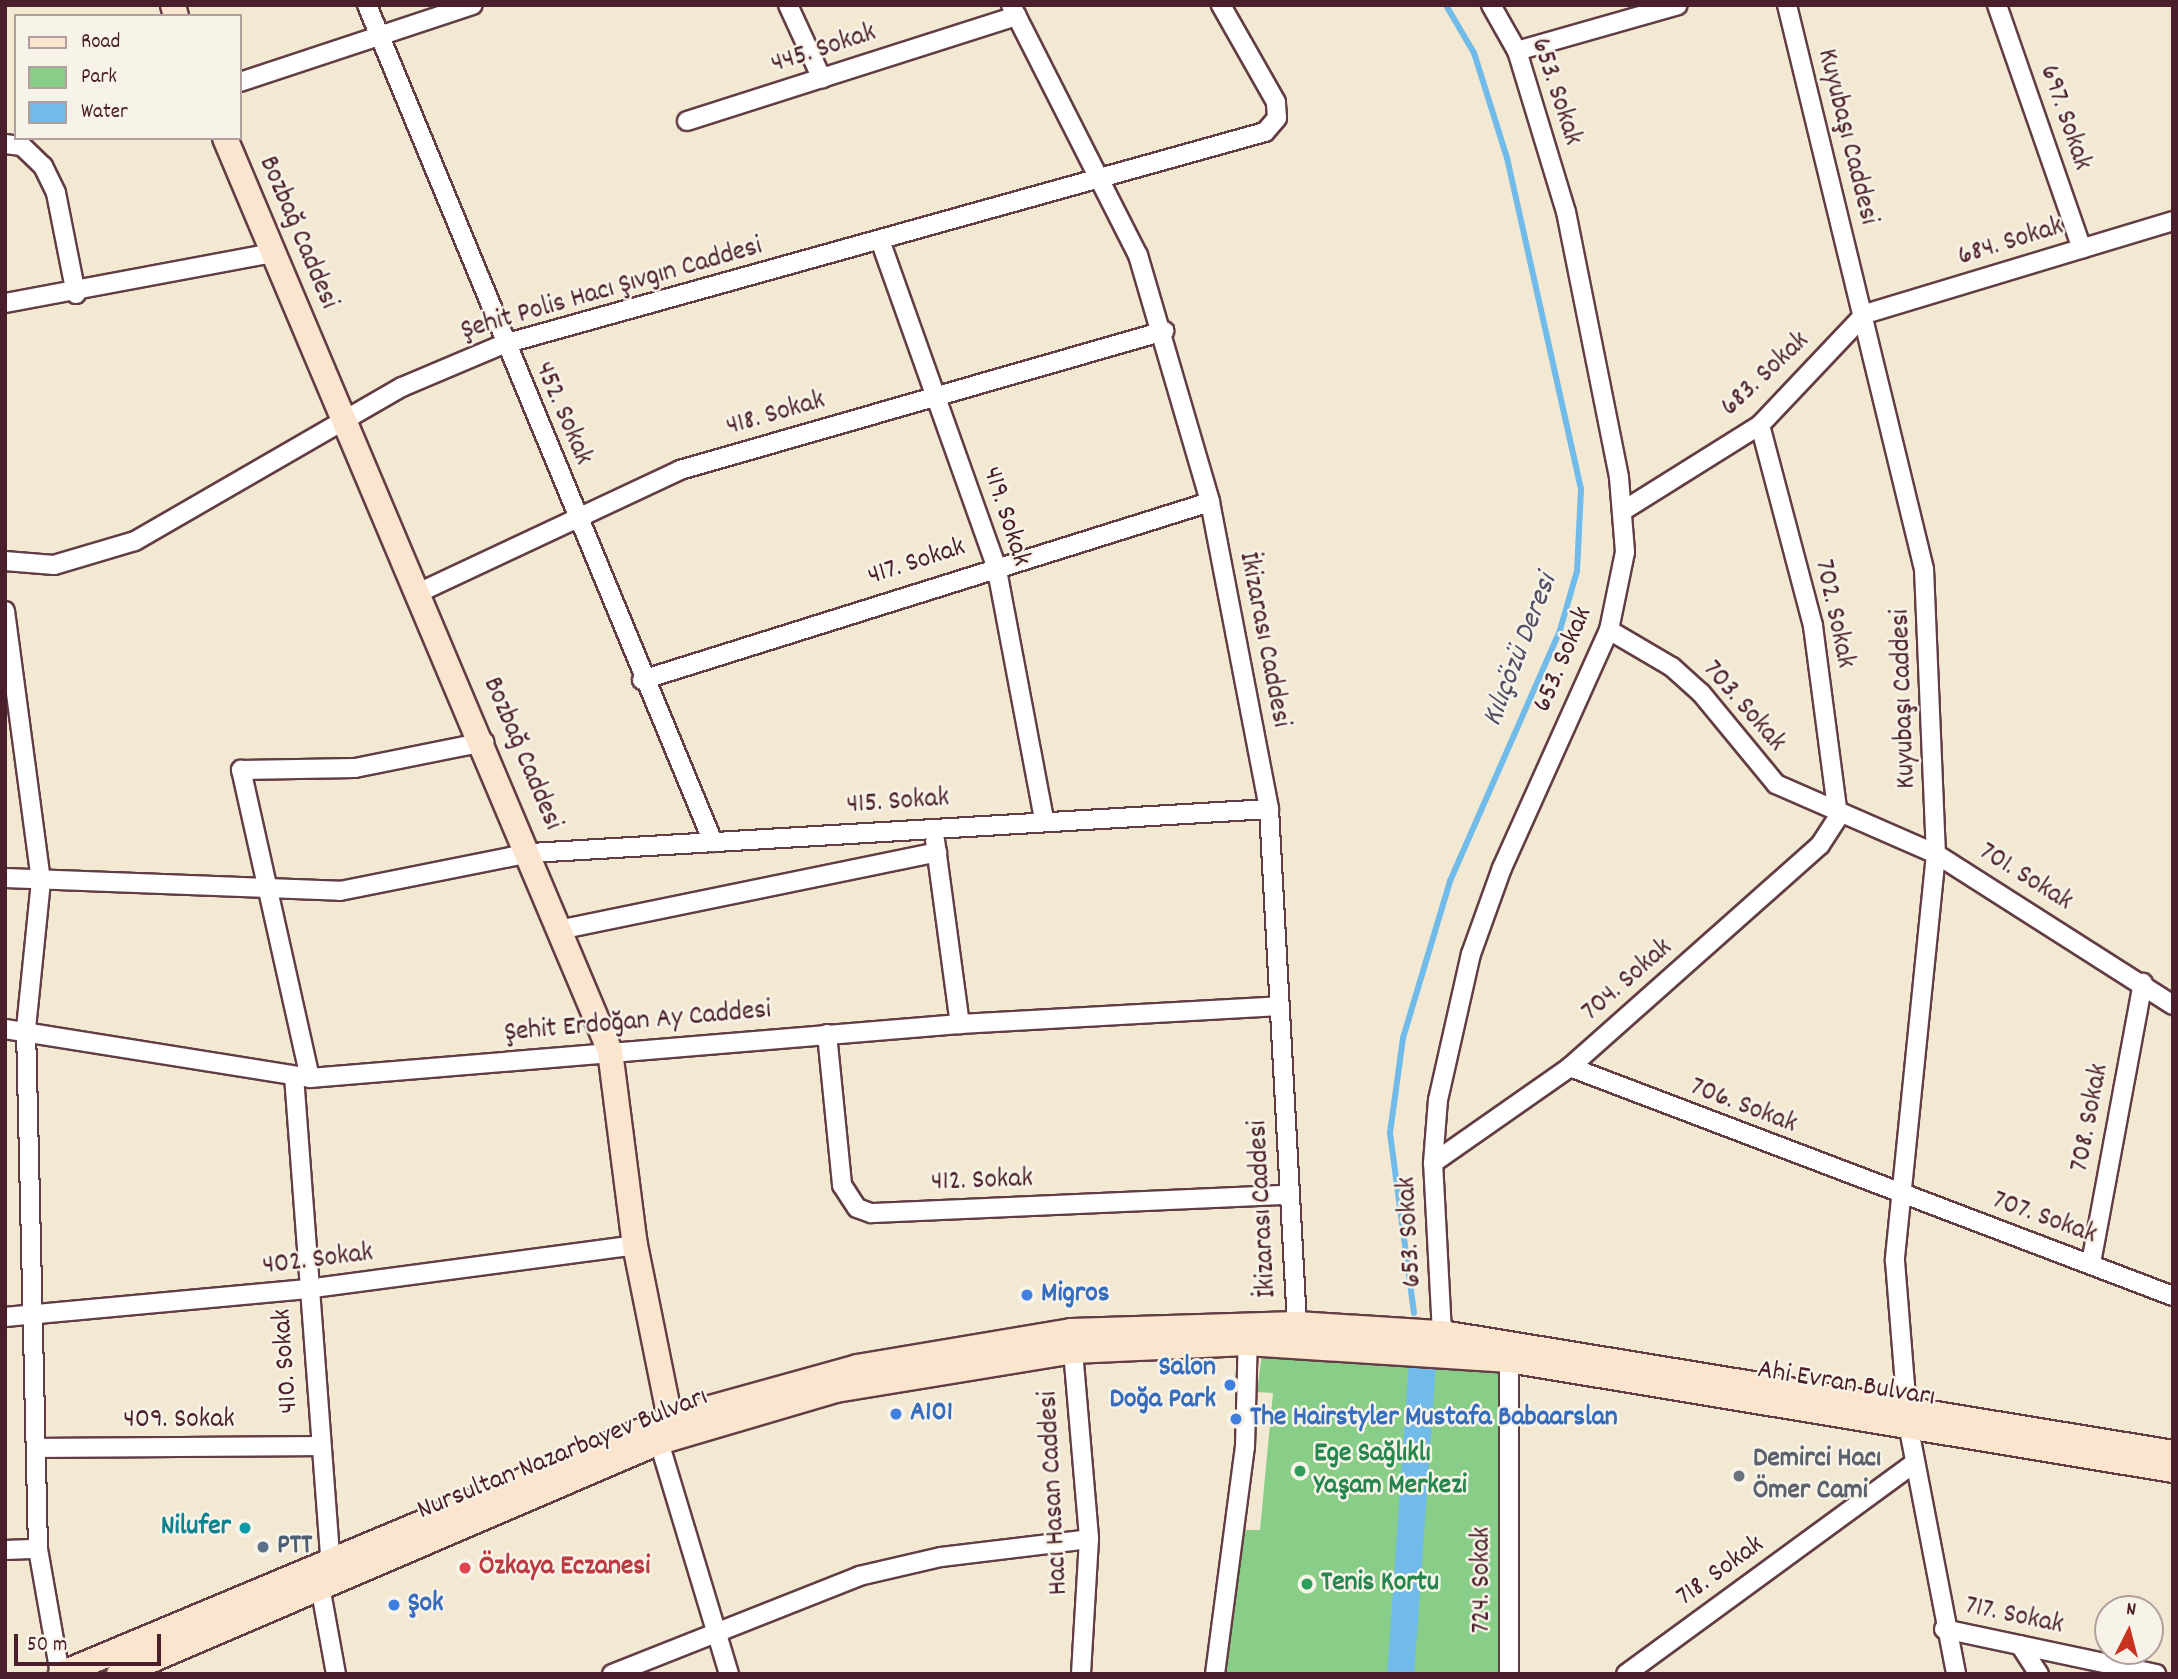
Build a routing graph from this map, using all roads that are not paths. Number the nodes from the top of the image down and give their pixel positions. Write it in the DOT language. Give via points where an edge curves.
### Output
graph roads {
  1 [pos="367,5"];
  2 [pos="473,5"];
  3 [pos="788,5"];
  4 [pos="1221,5"];
  5 [pos="1491,5"];
  6 [pos="1678,5"];
  7 [pos="1787,5"];
  8 [pos="1997,5"];
  9 [pos="1014,10"];
  10 [pos="380,36"];
  11 [pos="1517,51"];
  12 [pos="822,79"];
  13 [pos="242,81"];
  14 [pos="687,121"];
  15 [pos="226,140"];
  16 [pos="5,144"];
  17 [pos="1103,178"];
  18 [pos="2173,221"];
  19 [pos="880,240"];
  20 [pos="2081,249"];
  21 [pos="272,253"];
  22 [pos="75,294"];
  23 [pos="5,303"];
  24 [pos="1865,314"];
  25 [pos="1164,331"];
  26 [pos="504,344"];
  27 [pos="936,395"];
  28 [pos="344,421"];
  29 [pos="1760,425"];
  30 [pos="1210,502"];
  31 [pos="1624,510"];
  32 [pos="578,516"];
  33 [pos="5,561"];
  34 [pos="996,565"];
  35 [pos="419,592"];
  36 [pos="5,611"];
  37 [pos="1609,630"];
  38 [pos="642,680"];
  39 [pos="484,742"];
  40 [pos="1269,810"];
  41 [pos="1838,817"];
  42 [pos="1044,820"];
  43 [pos="932,826"];
  44 [pos="713,842"];
  45 [pos="937,852"];
  46 [pos="531,853"];
  47 [pos="1936,854"];
  48 [pos="5,878"];
  49 [pos="41,881"];
  50 [pos="268,890"];
  51 [pos="563,929"];
  52 [pos="2143,984"];
  53 [pos="2173,1005"];
  54 [pos="1279,1006"];
  55 [pos="960,1024"];
  56 [pos="26,1028"];
  57 [pos="5,1029"];
  58 [pos="827,1034"];
  59 [pos="610,1051"];
  60 [pos="1570,1067"];
  61 [pos="302,1077"];
  62 [pos="1433,1163"];
  63 [pos="1290,1195"];
  64 [pos="1897,1195"];
  65 [pos="635,1245"];
  66 [pos="2091,1263"];
  67 [pos="307,1289"];
  68 [pos="2173,1296"];
  69 [pos="5,1317"];
  70 [pos="35,1317"];
  71 [pos="1297,1324"];
  72 [pos="1247,1333"];
  73 [pos="1441,1333"];
  74 [pos="1073,1351"];
  75 [pos="1511,1351"];
  76 [pos="1908,1415"];
  77 [pos="670,1419"];
  78 [pos="659,1442"];
  79 [pos="320,1446"];
  80 [pos="39,1448"];
  81 [pos="2173,1453"];
  82 [pos="1914,1463"];
  83 [pos="2173,1470"];
  84 [pos="1089,1539"];
  85 [pos="38,1549"];
  86 [pos="5,1550"];
  87 [pos="330,1558"];
  88 [pos="320,1586"];
  89 [pos="718,1628"];
  90 [pos="1944,1629"];
  91 [pos="2020,1645"];
  92 [pos="60,1674"];
  93 [pos="119,1674"];
  94 [pos="336,1674"];
  95 [pos="611,1674"];
  96 [pos="729,1674"];
  97 [pos="1081,1674"];
  98 [pos="1215,1674"];
  99 [pos="1509,1674"];
  100 [pos="1626,1674"];
  101 [pos="1956,1674"];
  102 [pos="2039,1674"];
  103 [pos="2156,1674"];
  1 -- 10 [label="street, 452. Sokak"];
  2 -- 10 [label="street"];
  3 -- 12 [label="street"];
  4 -- 17 [label="street, Şehit Polis Hacı Şıvgın Caddesi" via="1276,102 1273,127"];
  5 -- 11 [label="street, 653. Sokak"];
  6 -- 11 [label="street"];
  7 -- 24 [label="street, Kuyubaşı Caddesi"];
  8 -- 20 [label="street, 697. Sokak"];
  9 -- 12 [label="street, 445. Sokak"];
  9 -- 17 [label="street, İkizarası Caddesi"];
  10 -- 13 [label="street"];
  10 -- 26 [label="street, 452. Sokak"];
  11 -- 31 [label="street, 653. Sokak" via="1566,212"];
  12 -- 14 [label="street, 445. Sokak"];
  15 -- 21 [label="main road, Bozbağ Caddesi"];
  16 -- 22 [label="street" via="29,152 57,193"];
  17 -- 19 [label="street, Şehit Polis Hacı Şıvgın Caddesi"];
  17 -- 25 [label="street, İkizarası Caddesi"];
  18 -- 20 [label="street, 684. Sokak"];
  19 -- 26 [label="street, Şehit Polis Hacı Şıvgın Caddesi"];
  19 -- 27 [label="street, 419. Sokak"];
  20 -- 24 [label="street, 684. Sokak"];
  21 -- 22 [label="street"];
  21 -- 28 [label="main road, Bozbağ Caddesi"];
  22 -- 23 [label="street"];
  24 -- 29 [label="street, 683. Sokak"];
  24 -- 47 [label="street, Kuyubaşı Caddesi" via="1924,569"];
  25 -- 27 [label="street, 418. Sokak"];
  25 -- 30 [label="street, İkizarası Caddesi"];
  26 -- 28 [label="street, Şehit Polis Hacı Şıvgın Caddesi" via="402,387"];
  26 -- 32 [label="street, 452. Sokak"];
  27 -- 32 [label="street, 418. Sokak" via="680,470"];
  27 -- 34 [label="street, 419. Sokak"];
  28 -- 33 [label="street, Şehit Polis Hacı Şıvgın Caddesi" via="135,541 54,565"];
  28 -- 35 [label="main road, Bozbağ Caddesi"];
  29 -- 31 [label="street, 683. Sokak"];
  29 -- 41 [label="street, 702. Sokak" via="1813,626"];
  30 -- 34 [label="street, 417. Sokak"];
  30 -- 40 [label="street, İkizarası Caddesi"];
  31 -- 37 [label="street, 653. Sokak" via="1625,552"];
  32 -- 35 [label="street, 418. Sokak"];
  32 -- 38 [label="street, 452. Sokak"];
  34 -- 38 [label="street, 417. Sokak"];
  34 -- 42 [label="street, 419. Sokak"];
  35 -- 39 [label="main road, Bozbağ Caddesi"];
  36 -- 49 [label="street"];
  37 -- 41 [label="street, 703. Sokak" via="1701,693 1776,785"];
  37 -- 62 [label="street, 653. Sokak" via="1502,868 1471,954 1438,1100"];
  38 -- 44 [label="street, 452. Sokak"];
  39 -- 46 [label="main road, Bozbağ Caddesi"];
  39 -- 50 [label="street, 410. Sokak" via="355,768 241,770"];
  40 -- 42 [label="street, 415. Sokak"];
  40 -- 54 [label="street, İkizarası Caddesi"];
  41 -- 47 [label="street, 701. Sokak"];
  41 -- 60 [label="street, 704. Sokak" via="1820,845"];
  42 -- 43 [label="street, 415. Sokak"];
  43 -- 44 [label="street, 415. Sokak"];
  43 -- 45 [label="street"];
  44 -- 46 [label="street, 415. Sokak"];
  45 -- 51 [label="street"];
  45 -- 55 [label="street"];
  46 -- 50 [label="street, 415. Sokak" via="340,891"];
  46 -- 51 [label="main road, Bozbağ Caddesi"];
  47 -- 52 [label="street, 701. Sokak"];
  47 -- 64 [label="street, Kuyubaşı Caddesi"];
  48 -- 49 [label="street, 415. Sokak"];
  49 -- 50 [label="street, 415. Sokak"];
  49 -- 56 [label="street"];
  50 -- 61 [label="street, 410. Sokak"];
  51 -- 59 [label="main road, Bozbağ Caddesi"];
  52 -- 53 [label="street, 701. Sokak"];
  52 -- 66 [label="street, 708. Sokak"];
  54 -- 55 [label="street, Şehit Erdoğan Ay Caddesi"];
  54 -- 63 [label="street, İkizarası Caddesi"];
  55 -- 58 [label="street, Şehit Erdoğan Ay Caddesi"];
  56 -- 57 [label="street, Şehit Erdoğan Ay Caddesi"];
  56 -- 61 [label="street, Şehit Erdoğan Ay Caddesi"];
  56 -- 70 [label="street"];
  58 -- 59 [label="street, Şehit Erdoğan Ay Caddesi"];
  58 -- 63 [label="street, 412. Sokak" via="842,1185 857,1208 871,1213"];
  59 -- 61 [label="street, Şehit Erdoğan Ay Caddesi"];
  59 -- 65 [label="main road, Bozbağ Caddesi"];
  60 -- 62 [label="street, 704. Sokak"];
  60 -- 64 [label="street, 706. Sokak"];
  61 -- 67 [label="street, 410. Sokak"];
  62 -- 73 [label="street, 653. Sokak"];
  63 -- 71 [label="street, İkizarası Caddesi"];
  64 -- 66 [label="street, 707. Sokak"];
  64 -- 76 [label="street, Kuyubaşı Caddesi"];
  65 -- 67 [label="street, 402. Sokak"];
  65 -- 77 [label="main road, Bozbağ Caddesi"];
  66 -- 68 [label="street, 707. Sokak"];
  67 -- 70 [label="street, 402. Sokak"];
  67 -- 79 [label="street, 410. Sokak"];
  69 -- 70 [label="street, 402. Sokak"];
  70 -- 80 [label="street"];
  71 -- 72 [label="main road, Nursultan Nazarbayev Bulvarı"];
  71 -- 73 [label="main road, Nursultan Nazarbayev Bulvarı"];
  72 -- 74 [label="main road, Nursultan Nazarbayev Bulvarı"];
  72 -- 75 [label="main road, Nursultan Nazarbayev Bulvarı"];
  72 -- 77 [label="main road, Nursultan Nazarbayev Bulvarı" via="1118,1327 943,1349 790,1383"];
  72 -- 98 [label="street" via="1245,1447"];
  73 -- 75 [label="main road"];
  74 -- 78 [label="main road, Nursultan Nazarbayev Bulvarı" via="836,1390"];
  74 -- 84 [label="street, Hacı Hasan Caddesi"];
  75 -- 76 [label="main road, Ahi Evran Bulvarı"];
  75 -- 99 [label="street, 724. Sokak"];
  76 -- 81 [label="main road, Ahi Evran Bulvarı"];
  76 -- 82 [label="street, Kuyubaşı Caddesi"];
  76 -- 83 [label="main road, Ahi Evran Bulvarı"];
  77 -- 87 [label="main road, Nursultan Nazarbayev Bulvarı"];
  78 -- 88 [label="main road, Nursultan Nazarbayev Bulvarı"];
  78 -- 89 [label="street"];
  79 -- 80 [label="street, 409. Sokak"];
  79 -- 87 [label="street, 410. Sokak"];
  80 -- 85 [label="street"];
  82 -- 90 [label="street, Kuyubaşı Caddesi"];
  82 -- 100 [label="street, 718. Sokak"];
  84 -- 89 [label="street" via="941,1557 859,1576"];
  84 -- 97 [label="street, Hacı Hasan Caddesi"];
  85 -- 86 [label="street"];
  85 -- 92 [label="street"];
  87 -- 92 [label="main road, Nursultan Nazarbayev Bulvarı"];
  88 -- 93 [label="main road, Nursultan Nazarbayev Bulvarı"];
  88 -- 94 [label="street"];
  89 -- 95 [label="street"];
  89 -- 96 [label="street"];
  90 -- 91 [label="street, 717. Sokak"];
  90 -- 101 [label="street, Kuyubaşı Caddesi"];
  91 -- 102 [label="street"];
  91 -- 103 [label="street, 717. Sokak"];
}
